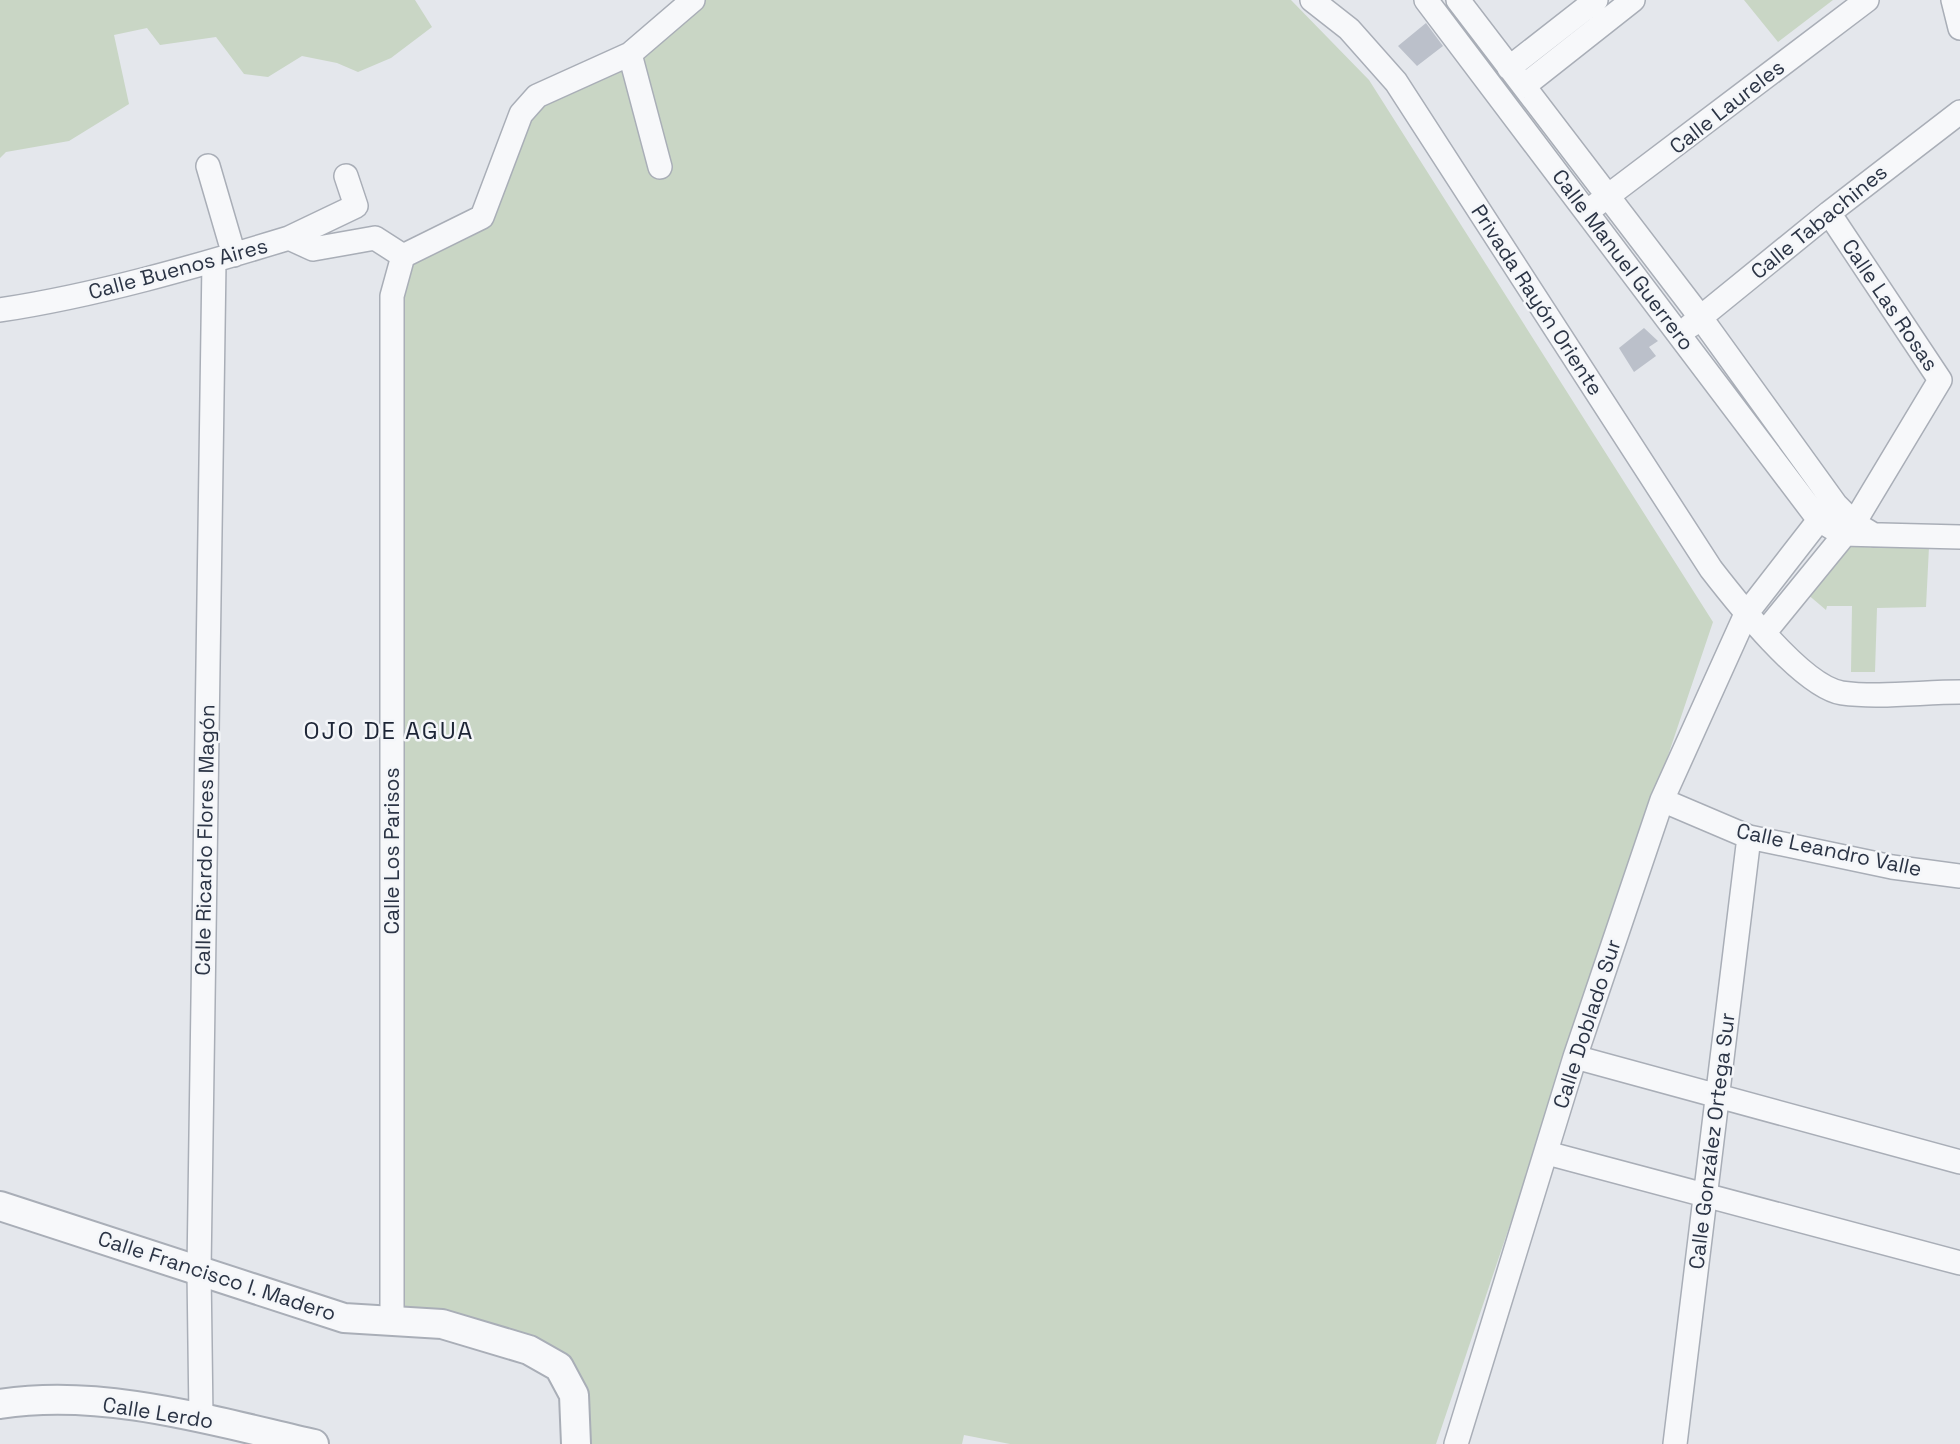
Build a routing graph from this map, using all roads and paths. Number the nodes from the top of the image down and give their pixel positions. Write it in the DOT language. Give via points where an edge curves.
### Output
graph roads {
  1 [pos="693,0"];
  2 [pos="1312,0"];
  3 [pos="1426,0"];
  4 [pos="1458,0"];
  5 [pos="1596,0"];
  6 [pos="1633,0"];
  7 [pos="1867,0"];
  8 [pos="1953,0"];
  9 [pos="1960,28"];
  10 [pos="630,54"];
  11 [pos="1509,68"];
  12 [pos="1524,86"];
  13 [pos="1960,112"];
  14 [pos="208,166"];
  15 [pos="660,167"];
  16 [pos="346,176"];
  17 [pos="1610,197"];
  18 [pos="1585,211"];
  19 [pos="1829,213"];
  20 [pos="289,238"];
  21 [pos="403,256"];
  22 [pos="224,258"];
  23 [pos="0,310"];
  24 [pos="1702,318"];
  25 [pos="1679,334"];
  26 [pos="1950,381"];
  27 [pos="1828,512"];
  28 [pos="1848,528"];
  29 [pos="1960,537"];
  30 [pos="1746,614"];
  31 [pos="1765,632"];
  32 [pos="1960,692"];
  33 [pos="1662,800"];
  34 [pos="1749,837"];
  35 [pos="1960,876"];
  36 [pos="1575,1057"];
  37 [pos="1716,1096"];
  38 [pos="1547,1153"];
  39 [pos="1960,1162"];
  40 [pos="1705,1194"];
  41 [pos="0,1206"];
  42 [pos="1960,1263"];
  43 [pos="199,1270"];
  44 [pos="392,1320"];
  45 [pos="0,1404"];
  46 [pos="201,1418"];
  47 [pos="314,1444"];
  48 [pos="576,1444"];
  49 [pos="1456,1444"];
  50 [pos="1675,1444"];
  1 -- 10 [label="street"];
  2 -- 30 [label="street, Privada Rayón Oriente" via="1349,29 1396,82 1711,569"];
  3 -- 18 [label="street, Calle Manuel Guerrero"];
  4 -- 11 [label="street, Calle Manuel Guerrero"];
  5 -- 11 [label="street"];
  6 -- 12 [label="street"];
  7 -- 17 [label="street, Calle Laureles"];
  8 -- 9 [label="street"];
  10 -- 15 [label="street"];
  10 -- 21 [label="street" via="537,96 521,114 482,217"];
  11 -- 12 [label="street, Calle Manuel Guerrero"];
  12 -- 17 [label="street, Calle Manuel Guerrero"];
  13 -- 19 [label="street, Calle Tabachines"];
  14 -- 22 [label="street, Calle Ricardo Flores Magón"];
  16 -- 20 [label="street" via="356,206"];
  17 -- 18 [label="street, Calle Laureles"];
  17 -- 24 [label="street, Calle Manuel Guerrero"];
  18 -- 25 [label="street, Calle Manuel Guerrero"];
  19 -- 24 [label="street, Calle Tabachines"];
  19 -- 26 [label="street, Calle Las Rosas"];
  20 -- 21 [label="street, Calle Buenos Aires" via="313,249 375,238"];
  20 -- 22 [label="street, Calle Buenos Aires"];
  21 -- 44 [label="street, Calle Los Parisos" via="392,310"];
  22 -- 23 [label="street, Calle Buenos Aires" via="55,302"];
  22 -- 43 [label="street, Calle Ricardo Flores Magón"];
  24 -- 25 [label="street, Calle Tabachines"];
  24 -- 27 [label="street, Calle Manuel Guerrero"];
  25 -- 27 [label="street, Calle Manuel Guerrero"];
  26 -- 28 [label="street"];
  27 -- 28 [label="street, Calle Manuel Guerrero"];
  27 -- 30 [label="street"];
  28 -- 29 [label="street, Calle Manuel Guerrero" via="1876,536"];
  28 -- 31 [label="street"];
  30 -- 31 [label="street, Privada Rayón Oriente"];
  30 -- 33 [label="street, Calle Doblado Sur"];
  31 -- 32 [label="street, Privada Rayón Oriente" via="1813,680 1840,693"];
  33 -- 34 [label="street, Calle Leandro Valle"];
  33 -- 36 [label="street, Calle Doblado Sur"];
  34 -- 35 [label="street, Calle Leandro Valle" via="1892,867"];
  34 -- 37 [label="street, Calle González Ortega Sur"];
  36 -- 37 [label="street"];
  36 -- 38 [label="street, Calle Doblado Sur"];
  37 -- 39 [label="street"];
  37 -- 40 [label="street, Calle González Ortega Sur"];
  38 -- 40 [label="street"];
  38 -- 49 [label="street, Calle Doblado Sur"];
  40 -- 42 [label="street"];
  40 -- 50 [label="street, Calle González Ortega Sur"];
  41 -- 43 [label="street, Calle Francisco I. Madero"];
  43 -- 44 [label="street, Calle Francisco I. Madero" via="344,1318"];
  43 -- 46 [label="street, Calle Ricardo Flores Magón"];
  44 -- 48 [label="street, Calle Francisco I. Madero" via="442,1324 529,1350 559,1367 575,1395"];
  45 -- 46 [label="street, Calle Lerdo" via="38,1398 110,1403"];
  46 -- 47 [label="street, Calle Lerdo"];
}
